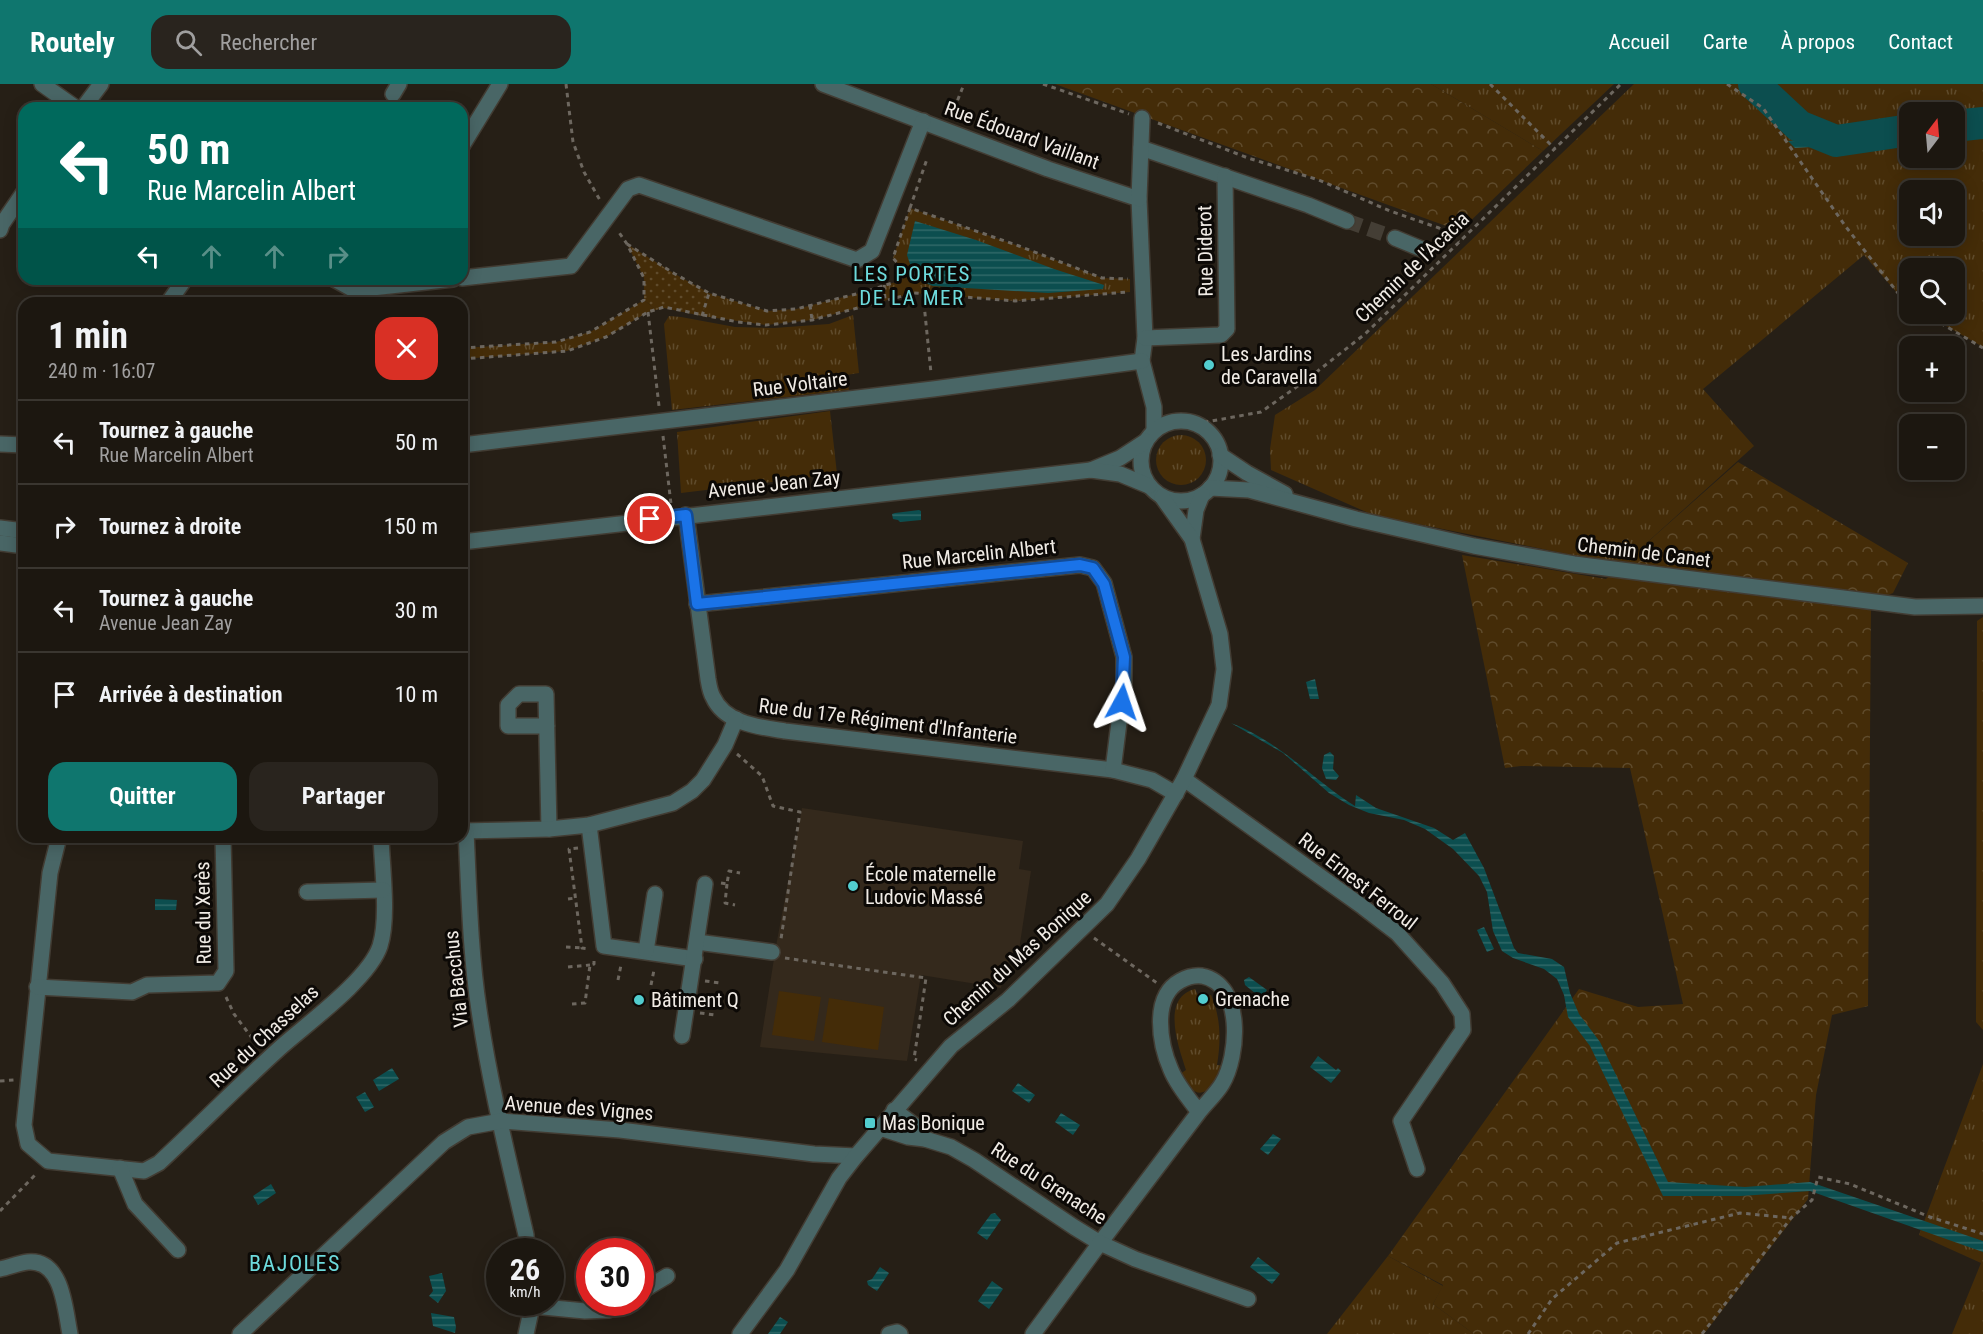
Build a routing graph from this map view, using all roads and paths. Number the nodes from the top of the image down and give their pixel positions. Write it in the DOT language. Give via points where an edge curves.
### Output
graph roads {
  1 [pos="42,84"];
  2 [pos="101,84"];
  3 [pos="500,84"];
  4 [pos="566,84"];
  5 [pos="823,84"];
  6 [pos="964,84"];
  7 [pos="1043,84"];
  8 [pos="1490,84"];
  9 [pos="1621,84"];
  10 [pos="1726,84"];
  11 [pos="78,102"];
  12 [pos="89,102"];
  13 [pos="1142,118"];
  14 [pos="923,121"];
  15 [pos="944,129"];
  16 [pos="468,134"];
  17 [pos="1141,148"];
  18 [pos="1555,148"];
  19 [pos="1225,176"];
  20 [pos="1139,199"];
  21 [pos="18,201"];
  22 [pos="910,208"];
  23 [pos="608,216"];
  24 [pos="1347,221"];
  25 [pos="1,226"];
  26 [pos="1395,238"];
  27 [pos="1459,242"];
  28 [pos="627,243"];
  29 [pos="1424,250"];
  30 [pos="468,277"];
  31 [pos="1143,284"];
  32 [pos="884,285"];
  33 [pos="709,293"];
  34 [pos="923,294"];
  35 [pos="1899,294"];
  36 [pos="885,300"];
  37 [pos="810,306"];
  38 [pos="702,316"];
  39 [pos="812,320"];
  40 [pos="1942,324"];
  41 [pos="1145,338"];
  42 [pos="468,348"];
  43 [pos="1983,348"];
  44 [pos="468,359"];
  45 [pos="1142,361"];
  46 [pos="933,389"];
  47 [pos="1154,407"];
  48 [pos="1174,422"];
  49 [pos="1195,424"];
  50 [pos="1150,436"];
  51 [pos="0,444"];
  52 [pos="468,444"];
  53 [pos="18,445"];
  54 [pos="1220,455"];
  55 [pos="1092,470"];
  56 [pos="1149,486"];
  57 [pos="1206,491"];
  58 [pos="1162,497"];
  59 [pos="1304,505"];
  60 [pos="686,515"];
  61 [pos="0,528"];
  62 [pos="18,530"];
  63 [pos="1192,539"];
  64 [pos="468,541"];
  65 [pos="0,543"];
  66 [pos="18,545"];
  67 [pos="697,604"];
  68 [pos="1983,606"];
  69 [pos="736,719"];
  70 [pos="547,726"];
  71 [pos="725,745"];
  72 [pos="1113,770"];
  73 [pos="1184,779"];
  74 [pos="1176,794"];
  75 [pos="589,825"];
  76 [pos="549,829"];
  77 [pos="468,831"];
  78 [pos="58,843"];
  79 [pos="223,843"];
  80 [pos="381,843"];
  81 [pos="465,843"];
  82 [pos="591,847"];
  83 [pos="740,873"];
  84 [pos="705,884"];
  85 [pos="728,884"];
  86 [pos="383,890"];
  87 [pos="307,892"];
  88 [pos="655,894"];
  89 [pos="735,905"];
  90 [pos="1083,930"];
  91 [pos="697,942"];
  92 [pos="566,947"];
  93 [pos="582,948"];
  94 [pos="646,951"];
  95 [pos="777,952"];
  96 [pos="695,959"];
  97 [pos="590,965"];
  98 [pos="568,967"];
  99 [pos="218,983"];
  100 [pos="37,987"];
  101 [pos="1168,991"];
  102 [pos="572,1004"];
  103 [pos="682,1035"];
  104 [pos="268,1059"];
  105 [pos="922,1061"];
  106 [pos="909,1092"];
  107 [pos="894,1110"];
  108 [pos="1199,1112"];
  109 [pos="501,1121"];
  110 [pos="880,1128"];
  111 [pos="922,1133"];
  112 [pos="814,1154"];
  113 [pos="856,1156"];
  114 [pos="48,1161"];
  115 [pos="120,1168"];
  116 [pos="1417,1169"];
  117 [pos="839,1178"];
  118 [pos="0,1211"];
  119 [pos="1791,1218"];
  120 [pos="1983,1234"];
  121 [pos="526,1238"];
  122 [pos="1100,1243"];
  123 [pos="178,1250"];
  124 [pos="0,1269"];
  125 [pos="666,1276"];
  126 [pos="654,1283"];
  127 [pos="1248,1299"];
  128 [pos="530,1316"];
  129 [pos="69,1334"];
  130 [pos="240,1334"];
  131 [pos="526,1334"];
  132 [pos="740,1334"];
  133 [pos="889,1334"];
  134 [pos="900,1334"];
  135 [pos="1034,1334"];
  136 [pos="1528,1334"];
  137 [pos="1702,1334"];
  1 -- 11 [label="street"];
  2 -- 12 [label="street"];
  3 -- 16 [label="street"];
  4 -- 23 [label="path" via="573,142"];
  5 -- 14 [label="street, Rue Édouard Vaillant"];
  6 -- 15 [label="path"];
  7 -- 13 [label="path"];
  8 -- 18 [label="path"];
  9 -- 18 [label="path, Chemin de l'Acacia"];
  10 -- 35 [label="path" via="1763,108"];
  13 -- 17 [label="street"];
  13 -- 27 [label="path" via="1319,180 1390,212 1439,228"];
  14 -- 15 [label="street, Rue Édouard Vaillant"];
  14 -- 23 [label="street" via="872,251 857,260 639,185 628,189"];
  15 -- 20 [label="street, Rue Édouard Vaillant"];
  15 -- 22 [label="path" via="931,149"];
  17 -- 19 [label="street"];
  17 -- 20 [label="street"];
  18 -- 27 [label="path, Chemin de l'Acacia"];
  19 -- 24 [label="street"];
  19 -- 41 [label="street, Rue Diderot" via="1227,329 1221,335"];
  20 -- 31 [label="street"];
  21 -- 25 [label="street"];
  22 -- 31 [label="path" via="1102,278 1130,279"];
  22 -- 32 [label="path" via="893,258 902,267 902,280"];
  23 -- 28 [label="path"];
  23 -- 30 [label="street" via="571,266"];
  26 -- 29 [label="street"];
  27 -- 49 [label="path, Chemin de l'Acacia" via="1365,334 1261,412"];
  28 -- 33 [label="path"];
  28 -- 42 [label="path" via="644,278 644,300 590,332 556,342"];
  31 -- 34 [label="path" via="1130,292 1015,301"];
  31 -- 41 [label="street"];
  32 -- 36 [label="path"];
  32 -- 37 [label="path"];
  33 -- 37 [label="path" via="767,311"];
  33 -- 38 [label="path"];
  34 -- 36 [label="path"];
  34 -- 46 [label="path"];
  36 -- 39 [label="path"];
  37 -- 39 [label="path"];
  38 -- 39 [label="path" via="766,325"];
  38 -- 44 [label="path" via="664,308 648,312 606,337 567,351"];
  40 -- 43 [label="path"];
  41 -- 45 [label="street"];
  45 -- 46 [label="street, Rue Voltaire"];
  45 -- 47 [label="street"];
  46 -- 52 [label="street, Rue Voltaire"];
  47 -- 48 [label="street"];
  47 -- 50 [label="street"];
  48 -- 49 [label="street"];
  48 -- 50 [label="street"];
  49 -- 54 [label="street" via="1216,442"];
  50 -- 55 [label="street, Avenue Jean Zay" via="1120,458"];
  50 -- 56 [label="street" via="1141,464"];
  51 -- 53 [label="street"];
  54 -- 57 [label="street" via="1217,478"];
  54 -- 59 [label="street, Chemin de Canet"];
  55 -- 56 [label="street, Avenue Jean Zay" via="1120,474"];
  55 -- 60 [label="street, Avenue Jean Zay"];
  56 -- 58 [label="street"];
  57 -- 58 [label="street" via="1189,500"];
  57 -- 59 [label="street, Chemin de Canet" via="1249,490"];
  57 -- 63 [label="street, Chemin du Mas Bonique" via="1196,510"];
  58 -- 63 [label="street, Chemin du Mas Bonique"];
  59 -- 68 [label="street, Chemin de Canet" via="1474,546 1574,564 1915,607"];
  60 -- 64 [label="street, Avenue Jean Zay"];
  60 -- 67 [label="street, Rue du 17e Régiment d'Infanterie"];
  61 -- 62 [label="street"];
  63 -- 73 [label="street, Chemin du Mas Bonique" via="1220,634 1224,669 1219,705"];
  65 -- 66 [label="street"];
  67 -- 69 [label="street, Rue du 17e Régiment d'Infanterie" via="713,698"];
  67 -- 72 [label="street, Rue Marcelin Albert" via="1080,565 1093,568 1104,584 1124,657"];
  69 -- 71 [label="street, Via Bacchus"];
  69 -- 72 [label="street, Rue du 17e Régiment d'Infanterie" via="785,731"];
  70 -- 76 [label="street"];
  71 -- 75 [label="street, Via Bacchus" via="703,780 673,803"];
  71 -- 95 [label="path" via="762,776 773,806 800,812"];
  72 -- 74 [label="street, Rue du 17e Régiment d'Infanterie" via="1152,780"];
  73 -- 74 [label="street, Chemin du Mas Bonique"];
  73 -- 116 [label="street, Rue Ernest Ferroul" via="1397,933 1442,983 1462,1014 1462,1030 1401,1121"];
  74 -- 90 [label="street, Chemin du Mas Bonique" via="1133,867"];
  75 -- 76 [label="street, Via Bacchus"];
  75 -- 82 [label="street"];
  76 -- 77 [label="street, Via Bacchus"];
  78 -- 100 [label="street" via="50,873"];
  79 -- 99 [label="street, Rue du Xerès" via="226,971"];
  80 -- 86 [label="street"];
  81 -- 109 [label="street, Via Bacchus" via="479,1009"];
  82 -- 93 [label="path" via="569,849"];
  82 -- 94 [label="street" via="604,945"];
  83 -- 85 [label="path" via="729,871"];
  84 -- 85 [label="path"];
  84 -- 91 [label="street"];
  85 -- 89 [label="path" via="725,903"];
  86 -- 87 [label="street"];
  86 -- 104 [label="street, Rue du Chasselas" via="384,925 373,960 356,981"];
  88 -- 94 [label="street"];
  90 -- 101 [label="path"];
  90 -- 106 [label="street, Chemin du Mas Bonique" via="1008,1000 951,1046"];
  91 -- 95 [label="street"];
  91 -- 96 [label="street"];
  92 -- 93 [label="path"];
  93 -- 97 [label="path" via="595,949 594,964"];
  94 -- 96 [label="street"];
  95 -- 105 [label="path" via="926,978 914,1059"];
  96 -- 103 [label="street"];
  97 -- 98 [label="path"];
  97 -- 102 [label="path" via="585,1003"];
  99 -- 100 [label="street, Rue du Xerès" via="147,985 132,992"];
  99 -- 104 [label="path" via="234,1014"];
  100 -- 114 [label="street" via="24,1125 28,1144"];
  101 -- 108 [label="street" via="1161,1016 1167,1059"];
  101 -- 108 [label="street, Rue du Grenache" via="1188,977 1214,981 1227,996 1234,1018 1235,1043 1230,1066 1222,1084"];
  104 -- 115 [label="street, Rue du Chasselas" via="159,1163 144,1171"];
  106 -- 107 [label="street, Chemin du Mas Bonique"];
  106 -- 111 [label="street"];
  107 -- 110 [label="street, Chemin du Mas Bonique"];
  107 -- 111 [label="street, Rue du Grenache"];
  108 -- 122 [label="street, Rue du Grenache"];
  109 -- 112 [label="street, Avenue des Vignes" via="620,1130"];
  109 -- 121 [label="street, Via Bacchus"];
  109 -- 130 [label="street, Avenue des Vignes" via="468,1127 444,1142"];
  110 -- 111 [label="street, Rue du Grenache" via="908,1137"];
  110 -- 113 [label="street, Chemin du Mas Bonique"];
  111 -- 122 [label="street, Rue du Grenache" via="974,1160"];
  112 -- 113 [label="street, Avenue des Vignes"];
  112 -- 117 [label="street"];
  113 -- 117 [label="street, Chemin du Mas Bonique"];
  114 -- 115 [label="street, Rue du Chasselas"];
  114 -- 118 [label="path"];
  115 -- 123 [label="street" via="135,1204"];
  117 -- 132 [label="street, Chemin du Mas Bonique" via="787,1270"];
  119 -- 120 [label="path" via="1812,1200 1818,1177 1850,1184"];
  119 -- 136 [label="path" via="1740,1213 1617,1243 1552,1299"];
  119 -- 137 [label="path"];
  122 -- 127 [label="street"];
  122 -- 135 [label="street"];
  124 -- 129 [label="street" via="39,1263 56,1275"];
  125 -- 126 [label="street"];
  128 -- 131 [label="street"];
  133 -- 134 [label="street"];
}
